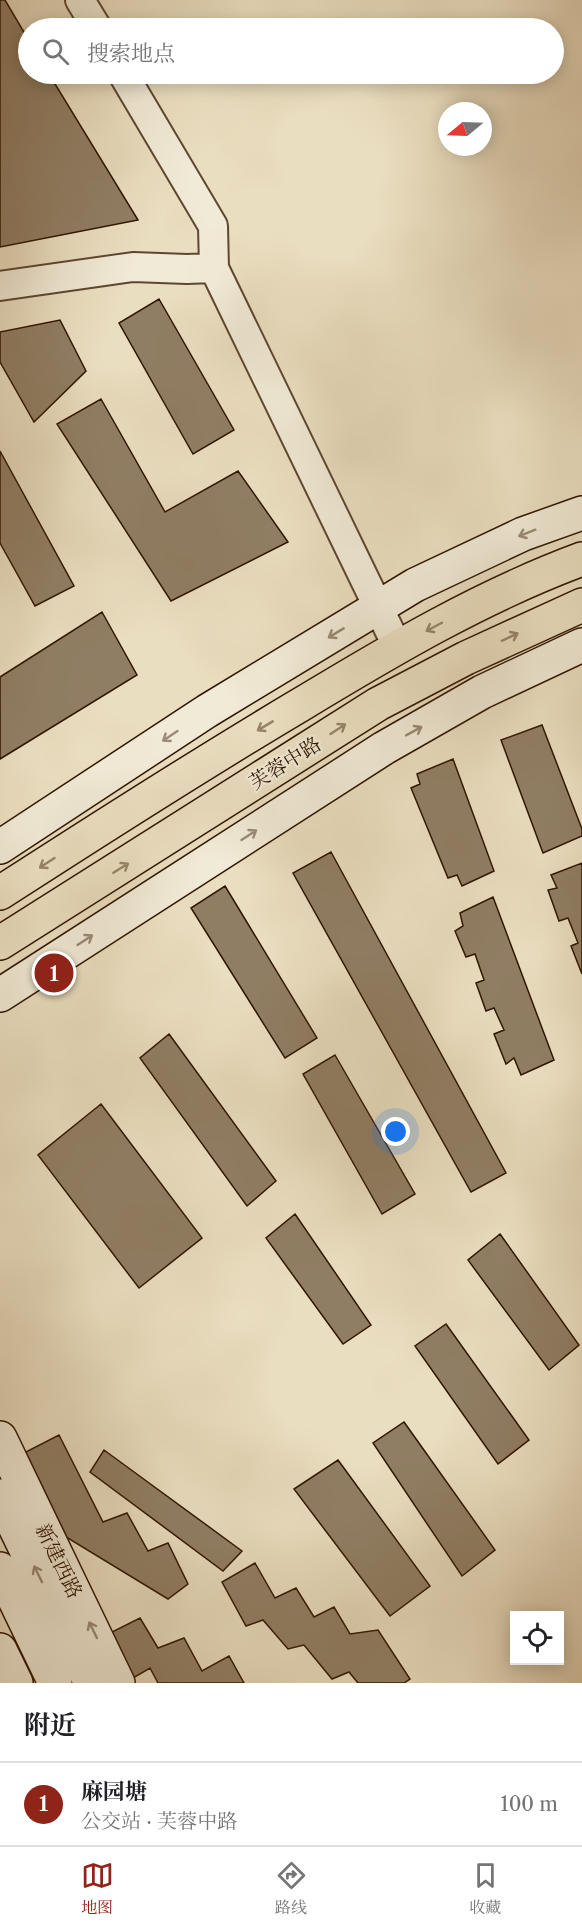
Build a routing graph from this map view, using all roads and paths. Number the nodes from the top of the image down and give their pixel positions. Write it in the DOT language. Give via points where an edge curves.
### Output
graph roads {
  1 [pos="80,0"];
  2 [pos="91,18"];
  3 [pos="129,84"];
  4 [pos="213,268"];
  5 [pos="0,286"];
  6 [pos="582,513"];
  7 [pos="582,559"];
  8 [pos="582,605"];
  9 [pos="379,607"];
  10 [pos="582,645"];
  11 [pos="398,646"];
  12 [pos="0,847"];
  13 [pos="0,893"];
  14 [pos="0,943"];
  15 [pos="0,995"];
  16 [pos="0,1438"];
  17 [pos="0,1496"];
  18 [pos="0,1569"];
  19 [pos="0,1650"];
  20 [pos="16,1683"];
  21 [pos="56,1683"];
  22 [pos="91,1683"];
  23 [pos="118,1683"];
  1 -- 2 [label="street"];
  3 -- 4 [label="street" via="213,226"];
  4 -- 5 [label="street" via="133,267"];
  4 -- 9 [label="street"];
  6 -- 9 [label="street, one-way" via="523,534 415,585"];
  7 -- 11 [label="main road, one-way" via="468,609"];
  14 -- 8 [label="main road, 芙蓉中路, one-way" via="378,704"];
  9 -- 11 [label="street"];
  9 -- 12 [label="street, one-way" via="207,711"];
  15 -- 10 [label="street, one-way" via="384,748 482,692"];
  11 -- 13 [label="main road, one-way" via="161,789"];
  23 -- 16 [label="street, 新建西路, one-way"];
  22 -- 17 [label="street, 新建西路, one-way"];
  18 -- 21 [label="street"];
  19 -- 20 [label="street"];
}
